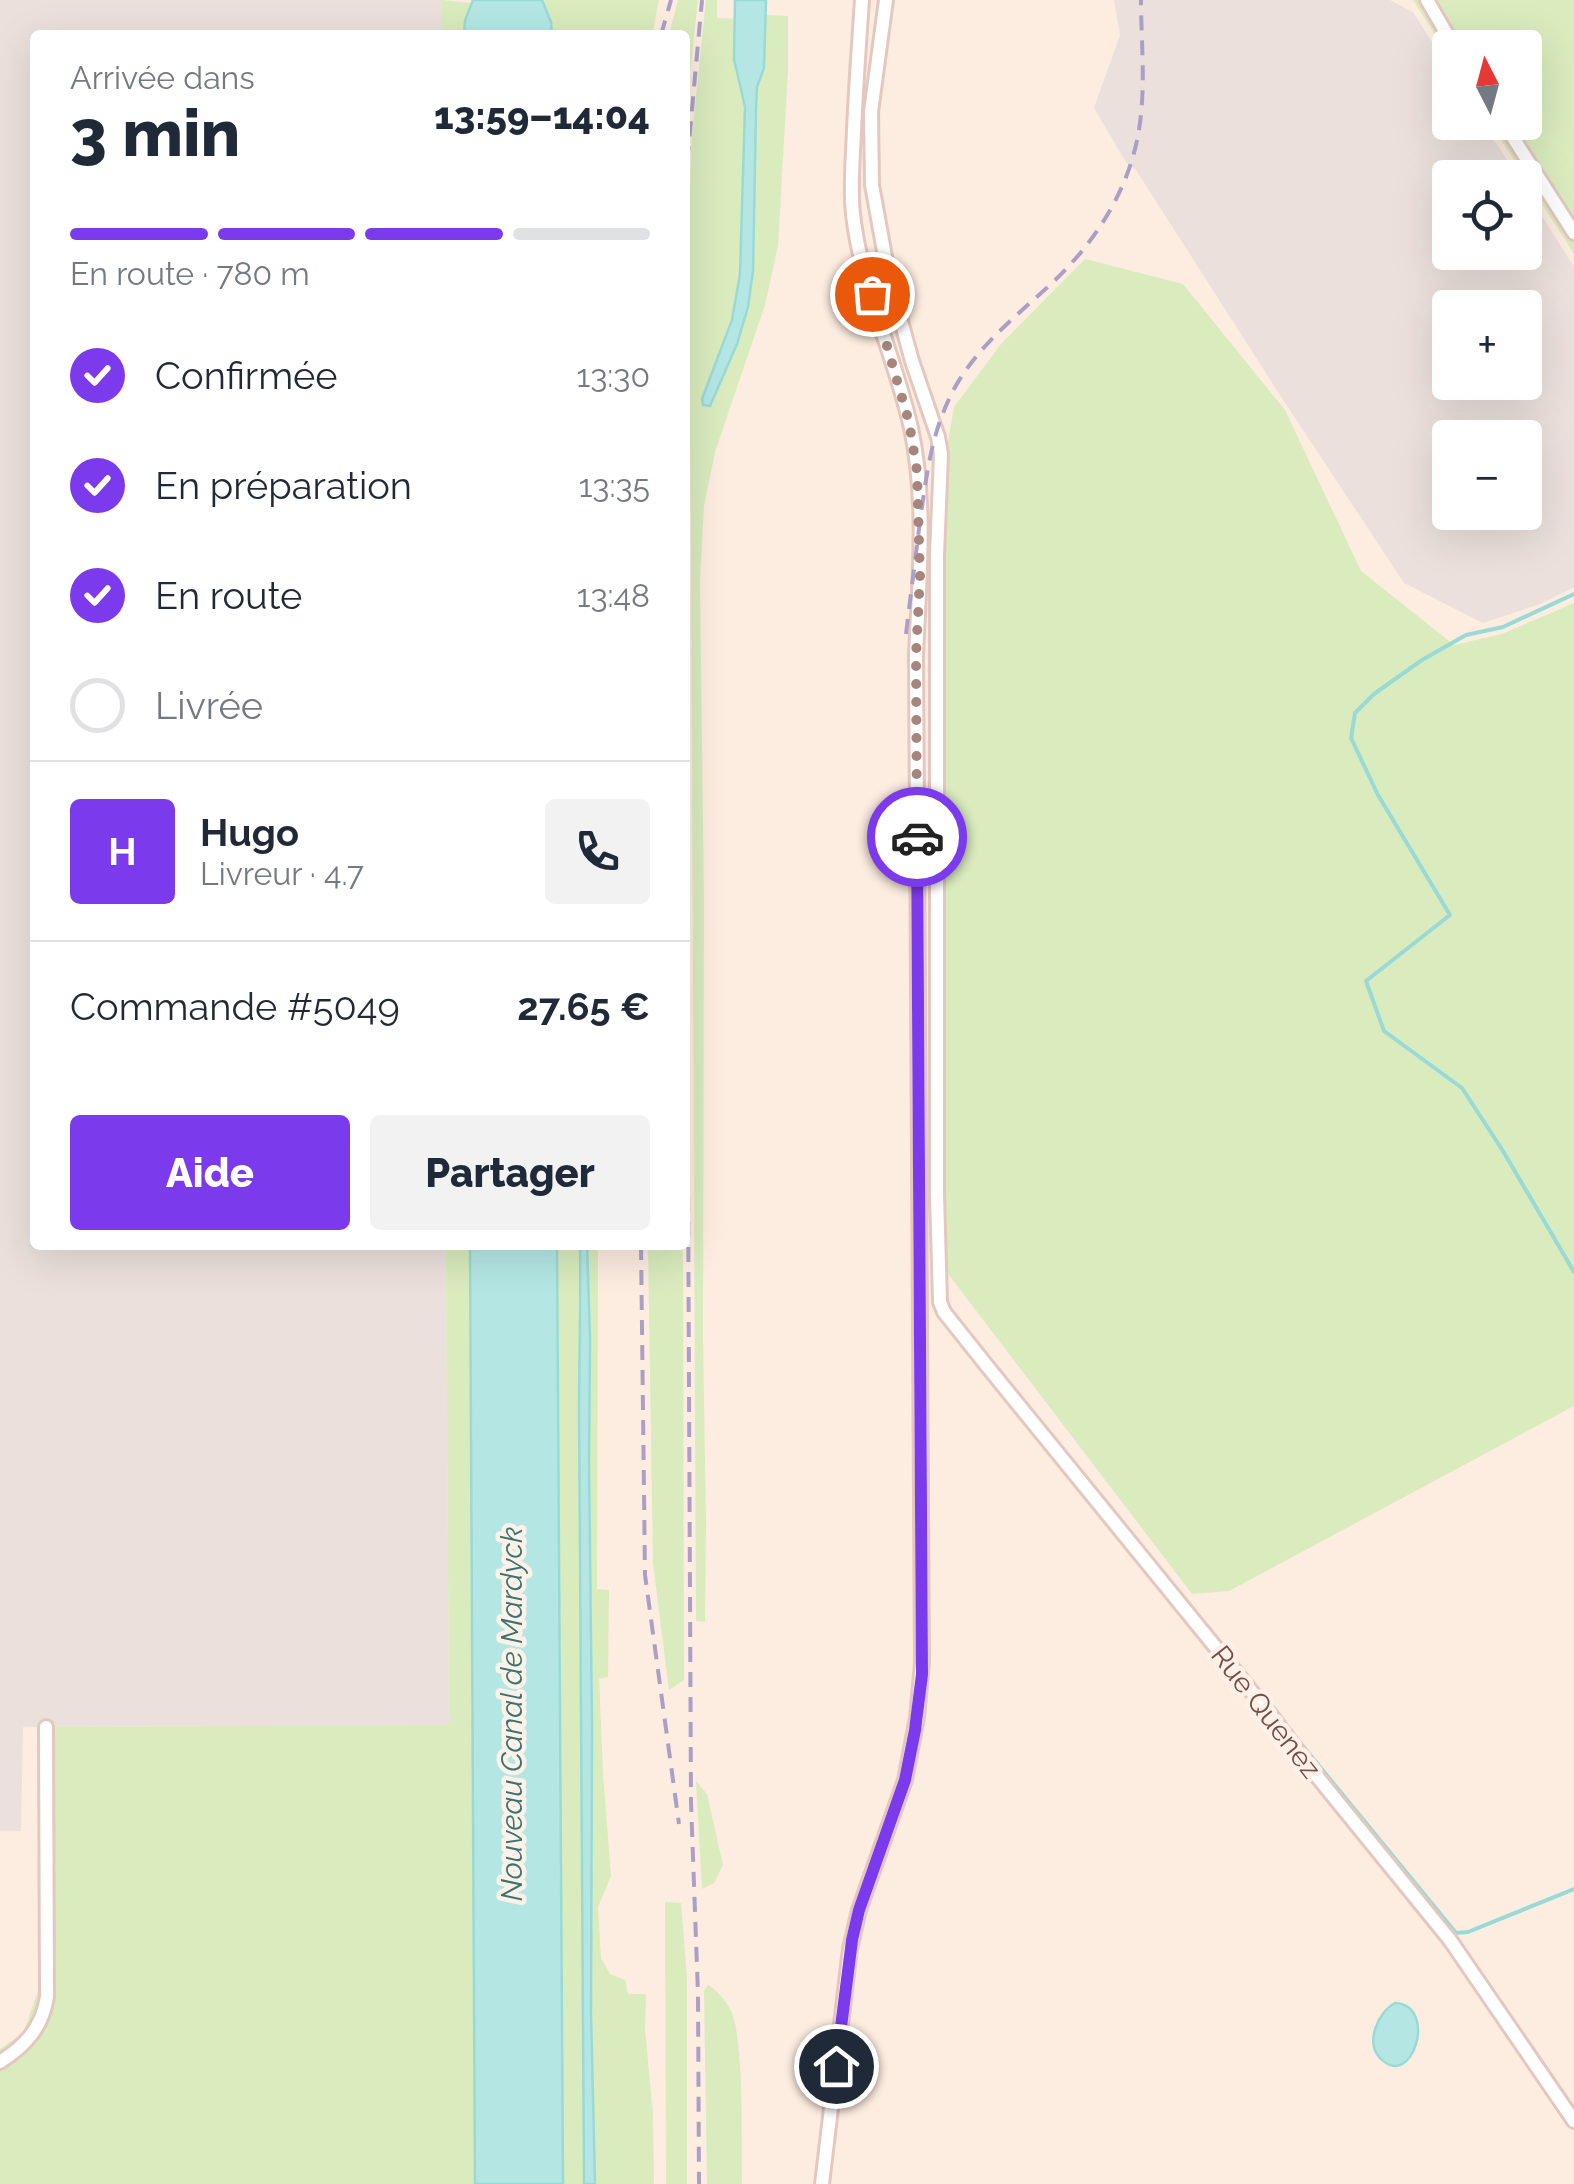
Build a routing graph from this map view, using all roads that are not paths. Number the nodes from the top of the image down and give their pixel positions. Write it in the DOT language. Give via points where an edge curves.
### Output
graph roads {
  1 [pos="862,0"];
  2 [pos="886,0"];
  3 [pos="1427,0"];
  4 [pos="1444,30"];
  5 [pos="1515,140"];
  6 [pos="1574,233"];
  7 [pos="46,1727"];
  8 [pos="0,2062"];
  9 [pos="1574,2121"];
  10 [pos="822,2184"];
  1 -- 10 [label="street" via="853,215 909,422 919,494 922,1663 905,1780 852,1940"];
  2 -- 9 [label="street, Rue Quenez" via="872,112 872,185 888,273 941,454 937,1194 944,1312 1444,1934"];
  3 -- 4 [label="street"];
  5 -- 6 [label="street"];
  7 -- 8 [label="street" via="47,1997 32,2036"];
}
